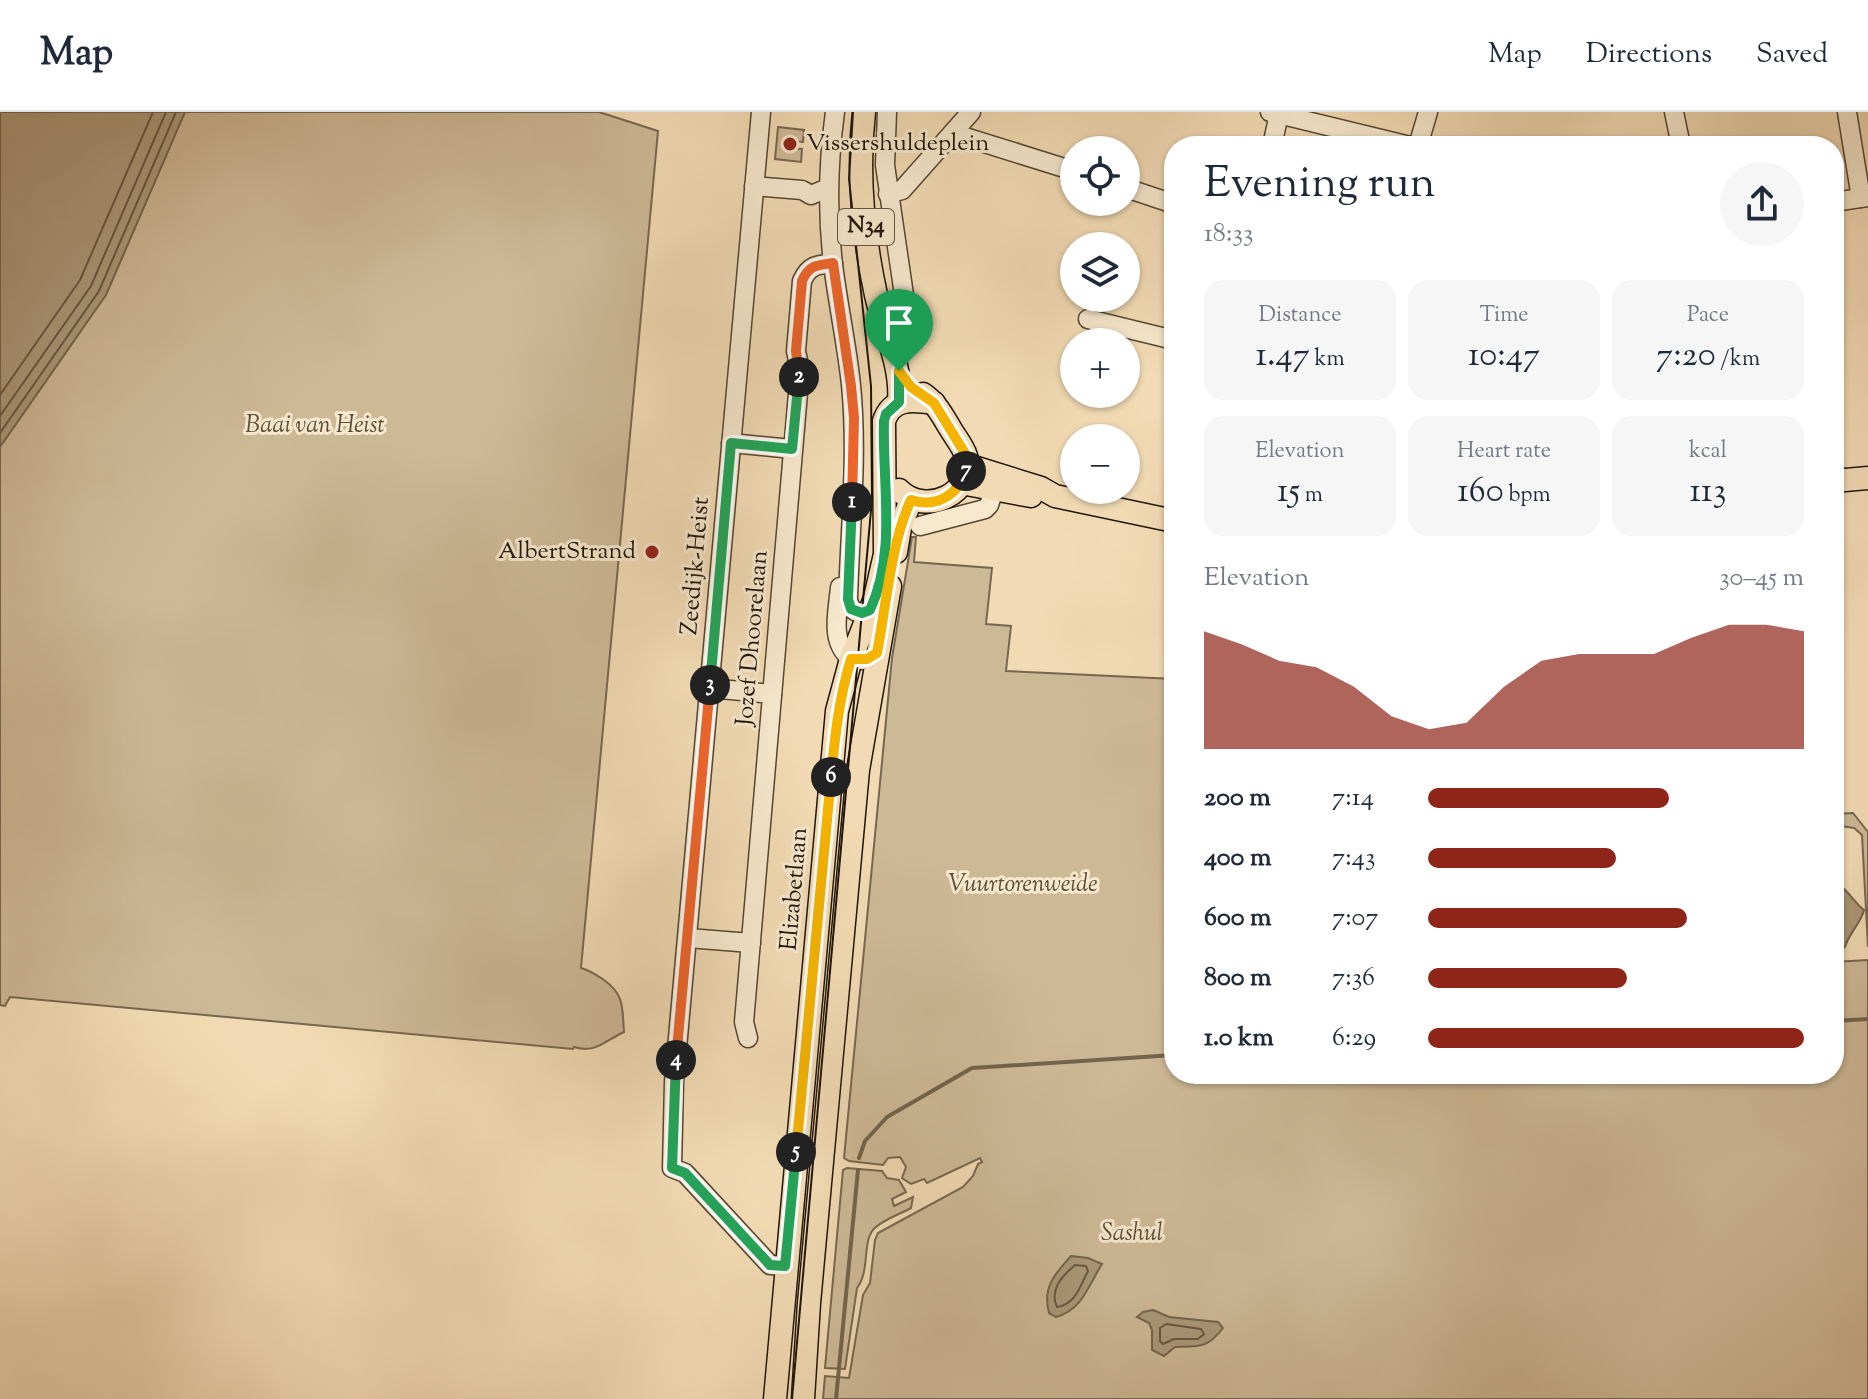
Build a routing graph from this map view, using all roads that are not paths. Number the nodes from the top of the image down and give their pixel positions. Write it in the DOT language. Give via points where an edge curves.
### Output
graph roads {
  1 [pos="761,112"];
  2 [pos="835,112"];
  3 [pos="864,112"];
  4 [pos="887,112"];
  5 [pos="971,112"];
  6 [pos="1428,112"];
  7 [pos="1674,112"];
  8 [pos="1847,112"];
  9 [pos="1275,113"];
  10 [pos="956,130"];
  11 [pos="1273,136"];
  12 [pos="1369,136"];
  13 [pos="1421,136"];
  14 [pos="1679,136"];
  15 [pos="1060,167"];
  16 [pos="754,186"];
  17 [pos="828,188"];
  18 [pos="1140,193"];
  19 [pos="888,194"];
  20 [pos="1865,197"];
  21 [pos="1844,200"];
  22 [pos="1164,201"];
  23 [pos="833,263"];
  24 [pos="1088,319"];
  25 [pos="1164,338"];
  26 [pos="889,340"];
  27 [pos="899,371"];
  28 [pos="899,402"];
  29 [pos="934,403"];
  30 [pos="731,443"];
  31 [pos="883,446"];
  32 [pos="792,449"];
  33 [pos="964,474"];
  34 [pos="1868,478"];
  35 [pos="1844,480"];
  36 [pos="852,485"];
  37 [pos="994,490"];
  38 [pos="1055,496"];
  39 [pos="911,500"];
  40 [pos="1164,519"];
  41 [pos="920,526"];
  42 [pos="870,610"];
  43 [pos="877,653"];
  44 [pos="851,659"];
  45 [pos="710,688"];
  46 [pos="772,694"];
  47 [pos="688,938"];
  48 [pos="751,943"];
  49 [pos="748,1038"];
  50 [pos="785,1266"];
  51 [pos="775,1399"];
  52 [pos="803,1399"];
  1 -- 16 [label="street, Zeedijk-Heist"];
  2 -- 17 [label="street"];
  3 -- 26 [label="main road, N34" via="863,208"];
  4 -- 19 [label="street"];
  5 -- 10 [label="street"];
  6 -- 13 [label="street"];
  7 -- 14 [label="street"];
  8 -- 20 [label="street"];
  9 -- 11 [label="street"];
  9 -- 12 [label="street"];
  10 -- 15 [label="street"];
  10 -- 19 [label="street" via="902,190"];
  16 -- 17 [label="street" via="811,195"];
  16 -- 30 [label="street, Zeedijk-Heist"];
  17 -- 23 [label="street"];
  18 -- 22 [label="street"];
  19 -- 26 [label="street" via="904,295 900,329"];
  20 -- 21 [label="street"];
  23 -- 32 [label="street, Jozef Dhoorelaan" via="807,270 802,281"];
  23 -- 36 [label="street" via="854,418"];
  24 -- 25 [label="street"];
  26 -- 27 [label="main road, N34"];
  27 -- 28 [label="main road, N34"];
  27 -- 29 [label="main road, N34"];
  28 -- 29 [label="main road"];
  28 -- 31 [label="main road, N34" via="886,414"];
  29 -- 33 [label="main road, N34" via="966,455"];
  30 -- 32 [label="street"];
  30 -- 45 [label="street, Zeedijk-Heist"];
  31 -- 39 [label="main road" via="892,453 895,483"];
  31 -- 42 [label="main road, Elizabetlaan / N34" via="885,554"];
  32 -- 46 [label="street, Jozef Dhoorelaan"];
  33 -- 37 [label="main road"];
  33 -- 38 [label="main road" via="1041,488"];
  33 -- 39 [label="main road" via="943,500"];
  34 -- 35 [label="main road"];
  36 -- 42 [label="street" via="848,599 855,612"];
  36 -- 44 [label="street" via="836,630 838,645"];
  37 -- 38 [label="main road"];
  37 -- 41 [label="street" via="985,509"];
  38 -- 40 [label="main road"];
  39 -- 43 [label="main road" via="900,528"];
  42 -- 44 [label="main road, Elizabetlaan / N34"];
  43 -- 44 [label="street"];
  43 -- 52 [label="main road" via="856,785"];
  44 -- 50 [label="main road, Elizabetlaan / N34" via="837,711"];
  45 -- 46 [label="street"];
  45 -- 47 [label="street, Zeedijk-Heist"];
  46 -- 48 [label="street, Jozef Dhoorelaan"];
  47 -- 48 [label="street"];
  47 -- 50 [label="street, Zeedijk-Heist" via="672,1168 685,1173 770,1265"];
  48 -- 49 [label="street, Jozef Dhoorelaan" via="744,1022"];
  50 -- 51 [label="main road, N34"];
}
